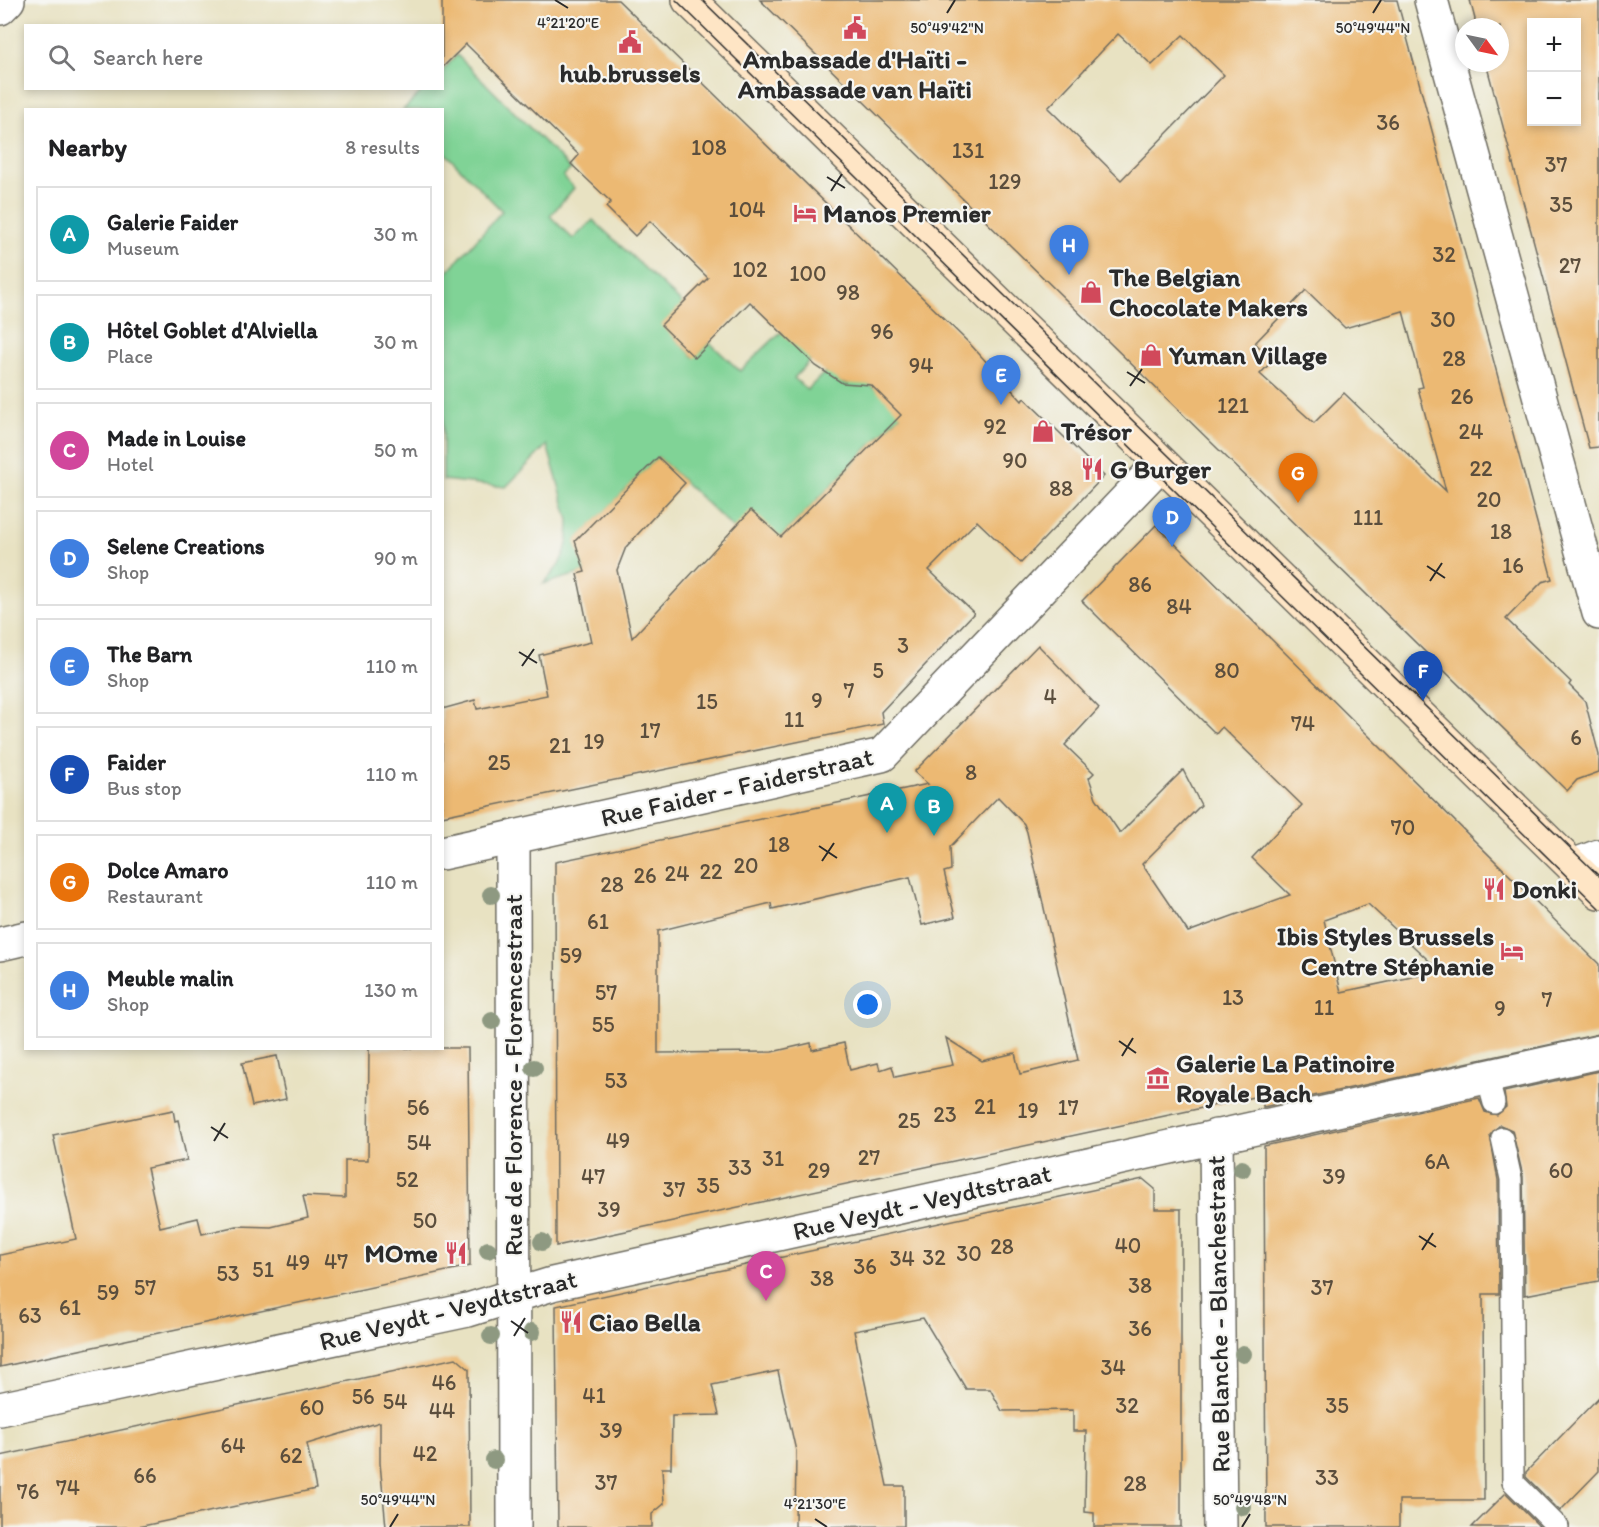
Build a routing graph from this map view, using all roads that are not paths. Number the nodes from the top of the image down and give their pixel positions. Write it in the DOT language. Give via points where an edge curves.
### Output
graph roads {
  1 [pos="8,0"];
  2 [pos="689,0"];
  3 [pos="1431,0"];
  4 [pos="0,8"];
  5 [pos="1161,463"];
  6 [pos="1599,613"];
  7 [pos="513,838"];
  8 [pos="444,853"];
  9 [pos="1586,861"];
  10 [pos="1599,892"];
  11 [pos="24,938"];
  12 [pos="0,944"];
  13 [pos="1599,1052"];
  14 [pos="1216,1136"];
  15 [pos="1502,1138"];
  16 [pos="513,1297"];
  17 [pos="0,1409"];
  18 [pos="514,1527"];
  19 [pos="1220,1527"];
  20 [pos="1558,1527"];
  1 -- 4 [label="street"];
  2 -- 5 [label="main road"];
  3 -- 6 [label="street"];
  5 -- 7 [label="street, Rue Faider - Faiderstraat" via="882,755"];
  5 -- 9 [label="main road"];
  7 -- 8 [label="street, Rue Faider - Faiderstraat"];
  7 -- 16 [label="street, Rue de Florence - Florencestraat"];
  9 -- 10 [label="main road"];
  11 -- 12 [label="street"];
  13 -- 14 [label="street, Rue Veydt - Veydtstraat" via="1490,1090"];
  14 -- 16 [label="street, Rue Veydt - Veydtstraat" via="564,1282"];
  14 -- 19 [label="street, Rue Blanche - Blanchestraat"];
  15 -- 20 [label="lane" via="1511,1179 1513,1482"];
  16 -- 17 [label="street, Rue Veydt - Veydtstraat" via="468,1310"];
  16 -- 18 [label="street, Rue de Florence - Florencestraat"];
}
